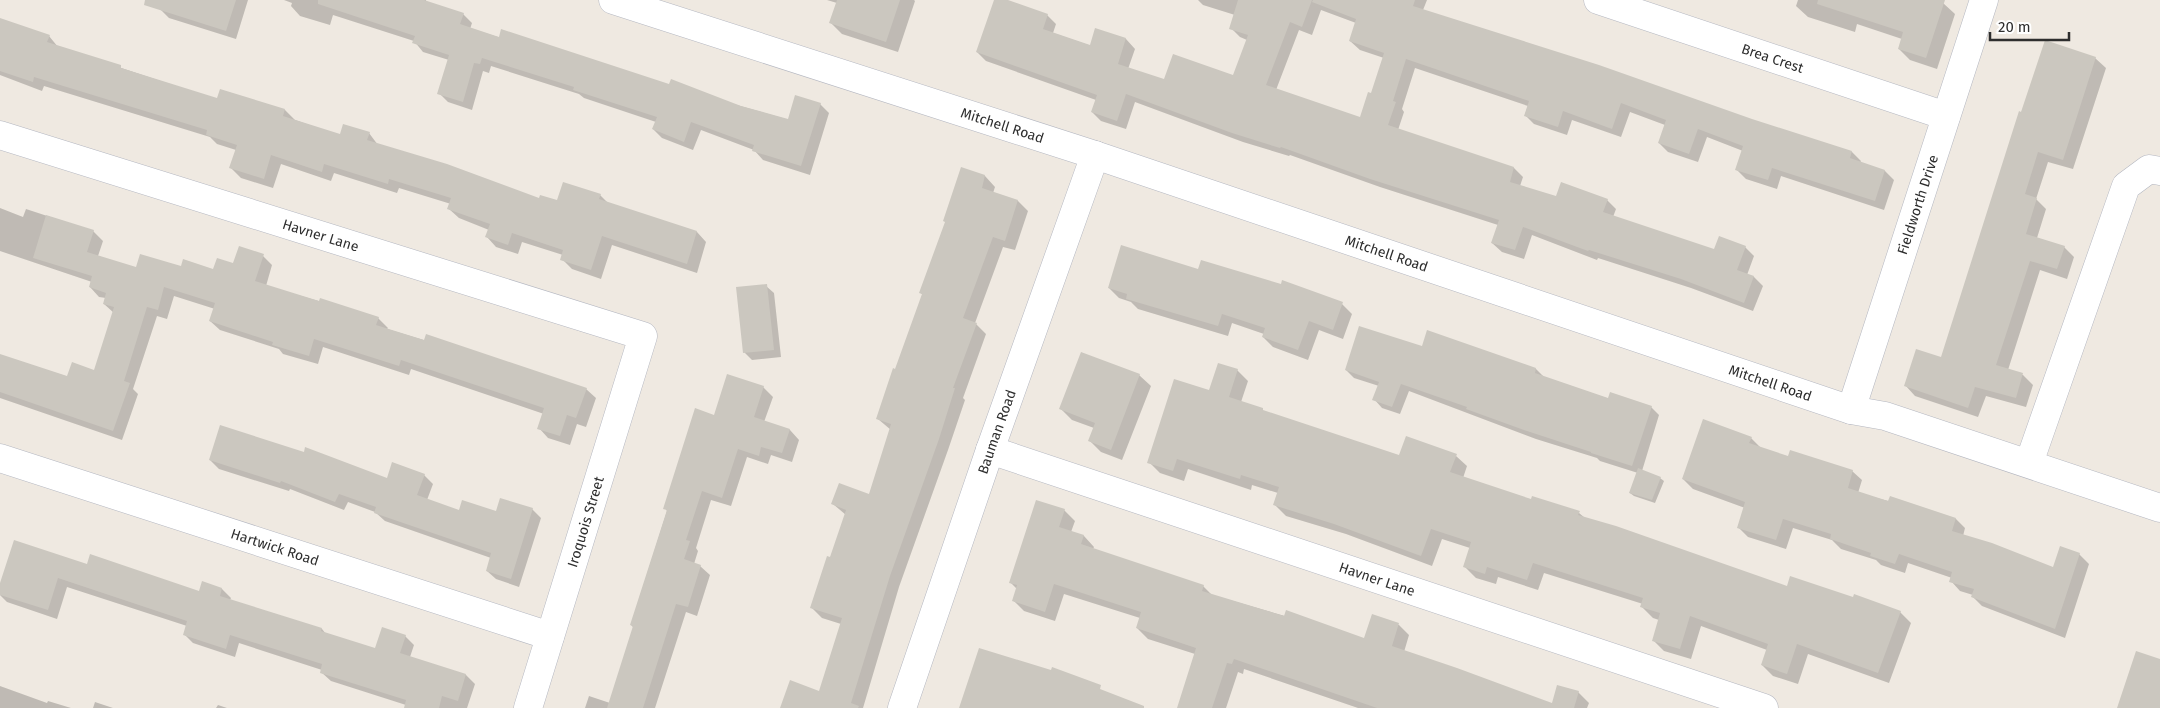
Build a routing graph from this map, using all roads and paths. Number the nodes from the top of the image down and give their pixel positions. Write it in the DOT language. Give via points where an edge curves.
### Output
graph roads {
  1 [pos="613,0"];
  2 [pos="1598,0"];
  3 [pos="1984,0"];
  4 [pos="1946,116"];
  5 [pos="0,135"];
  6 [pos="1095,155"];
  7 [pos="2160,171"];
  8 [pos="643,336"];
  9 [pos="1851,410"];
  10 [pos="990,450"];
  11 [pos="0,458"];
  12 [pos="2029,463"];
  13 [pos="2158,500"];
  14 [pos="550,636"];
  15 [pos="528,708"];
  16 [pos="902,708"];
  17 [pos="1764,708"];
  1 -- 6 [label="street, Mitchell Road"];
  2 -- 4 [label="street, Brea Crest"];
  3 -- 4 [label="street, Fieldworth Drive"];
  4 -- 9 [label="street, Fieldworth Drive"];
  5 -- 8 [label="street, Havner Lane"];
  6 -- 9 [label="street, Mitchell Road"];
  6 -- 10 [label="street, Bauman Road"];
  7 -- 12 [label="street" via="2149,169 2126,186"];
  8 -- 14 [label="street, Iroquois Street"];
  9 -- 12 [label="street, Mitchell Road" via="1885,416"];
  10 -- 16 [label="street, Bauman Road"];
  10 -- 17 [label="street, Havner Lane"];
  11 -- 14 [label="street, Hartwick Road"];
  12 -- 13 [label="street, Mitchell Road"];
  14 -- 15 [label="street, Iroquois Street"];
}
